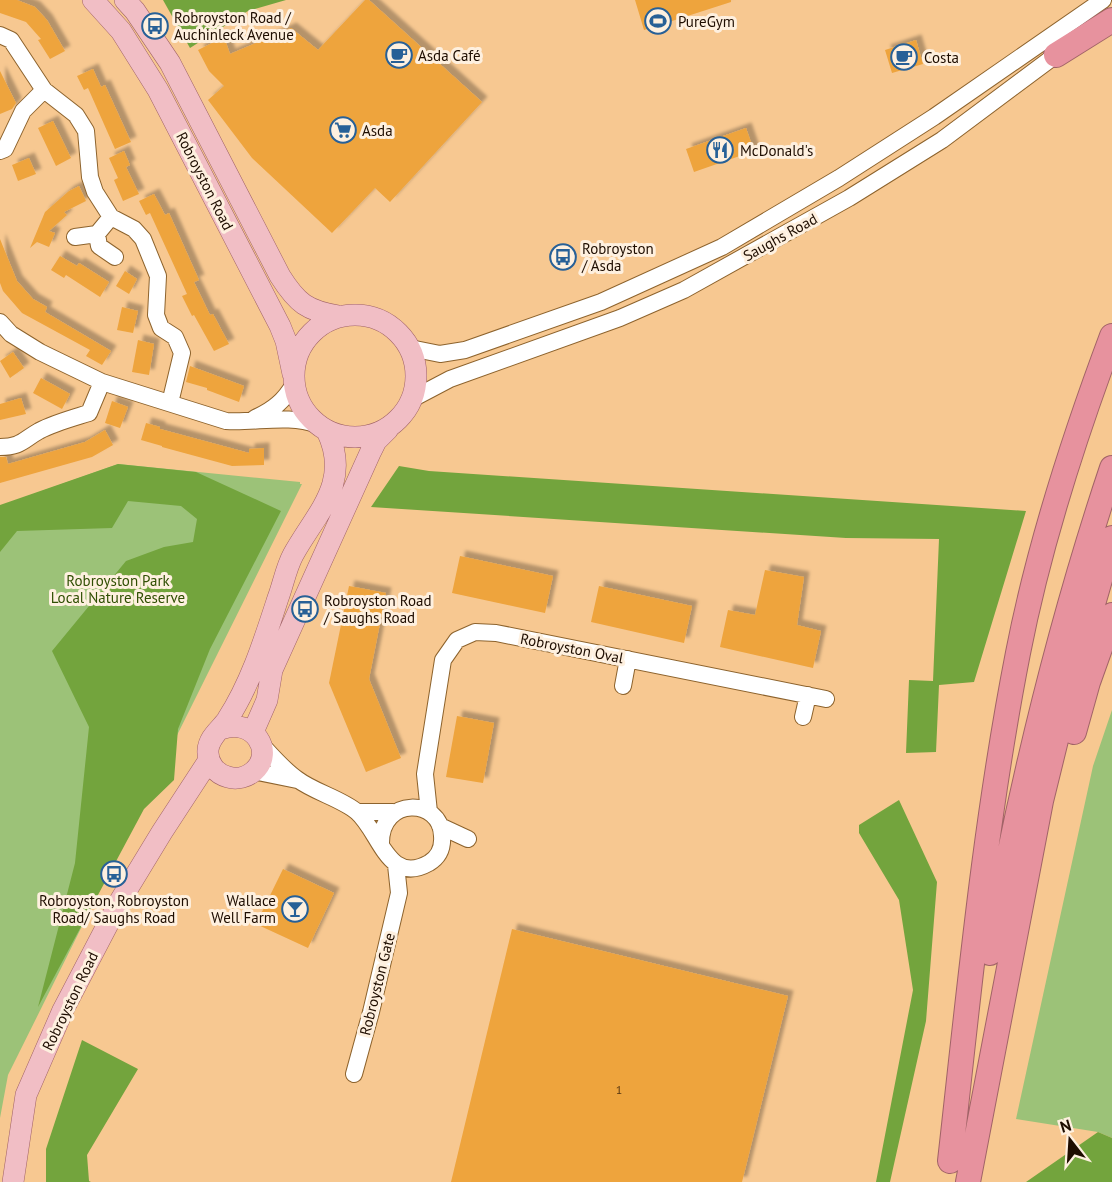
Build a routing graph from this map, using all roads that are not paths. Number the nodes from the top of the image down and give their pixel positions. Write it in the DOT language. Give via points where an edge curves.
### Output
graph roads {
  1 [pos="93,0"];
  2 [pos="124,0"];
  3 [pos="1103,0"];
  4 [pos="1112,11"];
  5 [pos="1112,20"];
  6 [pos="0,34"];
  7 [pos="1056,55"];
  8 [pos="44,90"];
  9 [pos="0,151"];
  10 [pos="111,217"];
  11 [pos="98,234"];
  12 [pos="75,237"];
  13 [pos="116,257"];
  14 [pos="339,316"];
  15 [pos="0,322"];
  16 [pos="1112,336"];
  17 [pos="410,348"];
  18 [pos="293,379"];
  19 [pos="102,382"];
  20 [pos="412,399"];
  21 [pos="170,404"];
  22 [pos="246,422"];
  23 [pos="391,426"];
  24 [pos="322,428"];
  25 [pos="0,447"];
  26 [pos="1112,468"];
  27 [pos="1112,538"];
  28 [pos="1112,615"];
  29 [pos="628,658"];
  30 [pos="623,686"];
  31 [pos="808,695"];
  32 [pos="826,699"];
  33 [pos="804,717"];
  34 [pos="221,729"];
  35 [pos="257,738"];
  36 [pos="216,768"];
  37 [pos="253,771"];
  38 [pos="425,774"];
  39 [pos="297,780"];
  40 [pos="399,810"];
  41 [pos="357,812"];
  42 [pos="429,812"];
  43 [pos="440,826"];
  44 [pos="381,843"];
  45 [pos="441,852"];
  46 [pos="396,865"];
  47 [pos="419,868"];
  48 [pos="399,893"];
  49 [pos="989,1069"];
  50 [pos="354,1074"];
  51 [pos="948,1172"];
  52 [pos="13,1182"];
  53 [pos="968,1182"];
  1 -- 18 [label="main road, Robroyston Road" via="121,31 158,90 280,326"];
  2 -- 14 [label="main road, Robroyston Road" via="170,63 292,295 313,310"];
  3 -- 17 [label="street, Saughs Road" via="924,124 722,247 601,303 465,350 440,354"];
  4 -- 7 [label="street, Saughs Road"];
  5 -- 7 [label="highway"];
  6 -- 8 [label="street" via="11,39"];
  7 -- 20 [label="street, Saughs Road" via="942,140 849,198 684,290 620,318 450,378"];
  8 -- 9 [label="street" via="22,111 5,149"];
  8 -- 10 [label="street" via="76,116 86,131 90,177"];
  10 -- 11 [label="street"];
  10 -- 21 [label="street" via="134,229 143,239 158,276 156,315 161,328 175,337 182,353"];
  11 -- 12 [label="street"];
  11 -- 13 [label="street" via="99,246"];
  14 -- 17 [label="main road" via="367,315 387,323"];
  14 -- 18 [label="main road" via="318,326 300,347"];
  15 -- 19 [label="street" via="40,352"];
  16 -- 51 [label="highway" via="1062,478 1018,653 995,790"];
  17 -- 20 [label="main road" via="416,368"];
  18 -- 22 [label="street" via="280,404"];
  18 -- 24 [label="main road" via="300,403"];
  19 -- 21 [label="street"];
  19 -- 25 [label="street" via="89,413 39,431 26,442"];
  20 -- 23 [label="main road"];
  21 -- 22 [label="street" via="226,421"];
  22 -- 24 [label="street" via="291,418"];
  23 -- 24 [label="main road" via="364,437 346,437"];
  23 -- 35 [label="main road" via="371,451 281,649 272,670"];
  24 -- 34 [label="main road, Robroyston Road" via="332,441 334,483 329,498 292,557 256,664"];
  26 -- 51 [label="highway" via="1072,596 1019,802"];
  27 -- 49 [label="highway" via="1041,801"];
  28 -- 49 [label="highway" via="1070,746"];
  29 -- 30 [label="street"];
  29 -- 31 [label="street, Robroyston Oval"];
  29 -- 38 [label="street, Robroyston Oval" via="496,633 475,632 457,640 443,660"];
  31 -- 32 [label="street, Robroyston Oval"];
  31 -- 33 [label="street"];
  34 -- 35 [label="main road" via="238,725"];
  34 -- 36 [label="main road, Robroyston Road" via="211,740 208,751"];
  35 -- 37 [label="main road" via="262,754"];
  35 -- 39 [label="street"];
  36 -- 37 [label="main road" via="232,779"];
  36 -- 52 [label="main road, Robroyston Road" via="162,832 120,901 63,1010 26,1095"];
  37 -- 39 [label="street"];
  38 -- 40 [label="street"];
  38 -- 42 [label="street"];
  39 -- 41 [label="street"];
  40 -- 41 [label="street"];
  40 -- 42 [label="street" via="417,807"];
  40 -- 44 [label="street" via="383,826"];
  41 -- 44 [label="street"];
  42 -- 43 [label="street"];
  43 -- 45 [label="street"];
  43 -- 45 [label="street" via="468,839"];
  44 -- 46 [label="street"];
  45 -- 47 [label="street"];
  46 -- 47 [label="street"];
  46 -- 48 [label="street"];
  47 -- 48 [label="street"];
  48 -- 50 [label="street, Robroyston Gate"];
  49 -- 53 [label="highway"];
}
